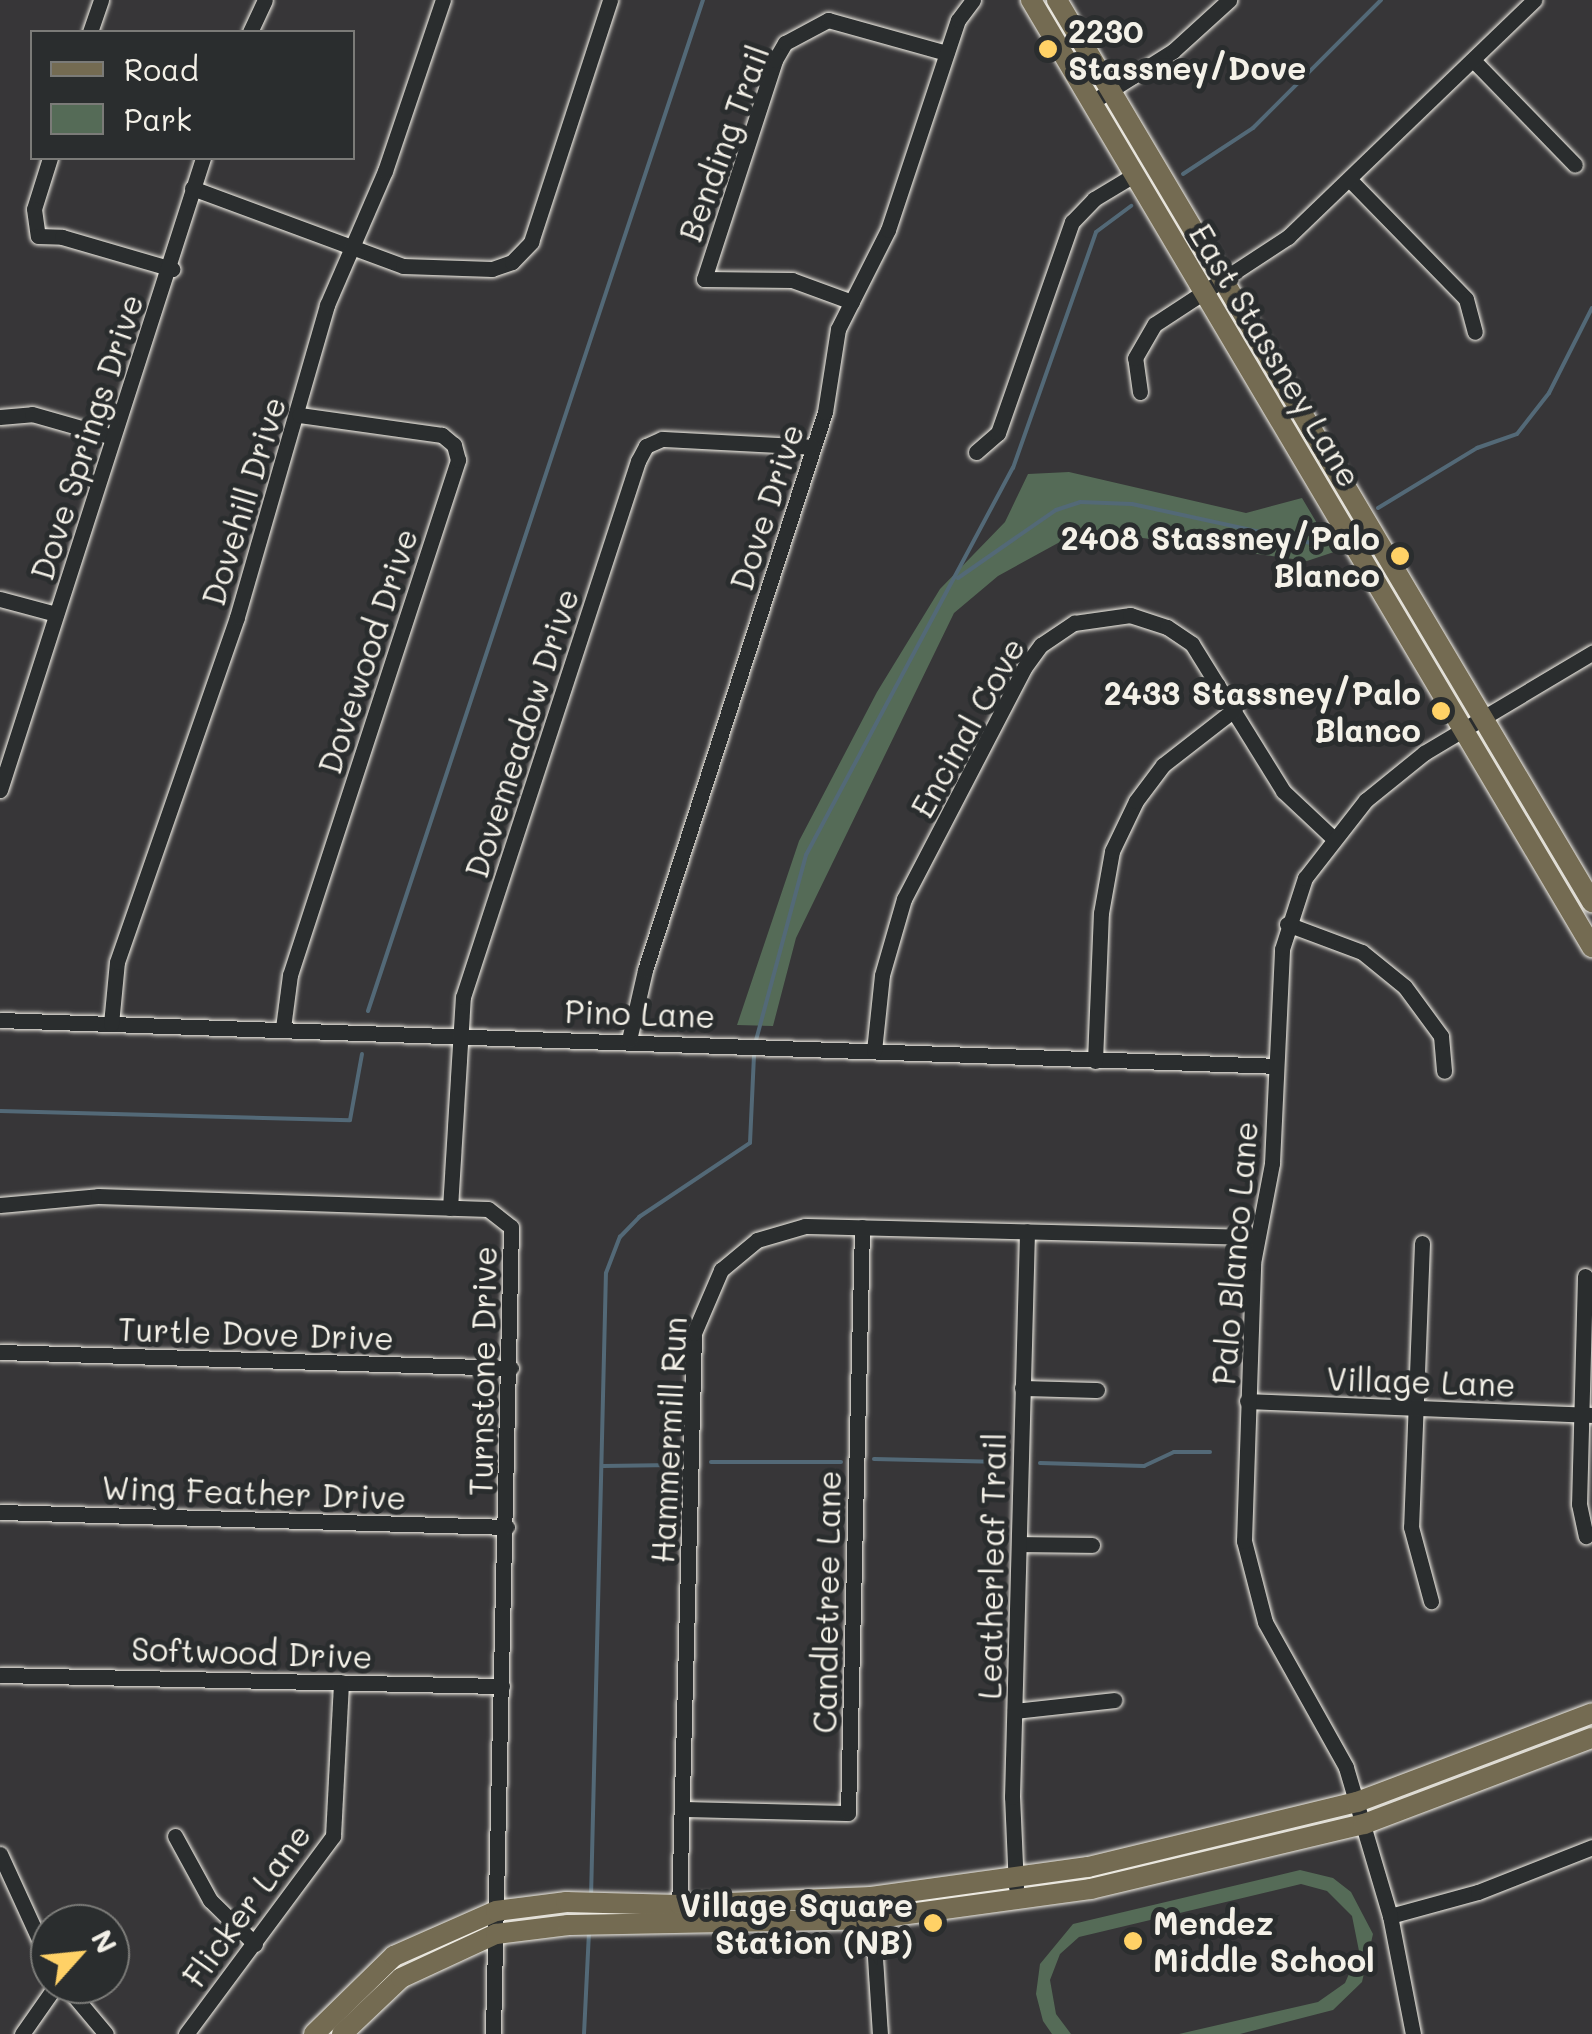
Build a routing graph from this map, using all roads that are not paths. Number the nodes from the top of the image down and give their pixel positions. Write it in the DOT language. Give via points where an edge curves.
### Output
graph roads {
  1 [pos="101,0"];
  2 [pos="265,0"];
  3 [pos="443,0"];
  4 [pos="610,0"];
  5 [pos="973,0"];
  6 [pos="1031,0"];
  7 [pos="1057,0"];
  8 [pos="1229,0"];
  9 [pos="1534,0"];
  10 [pos="91,30"];
  11 [pos="251,30"];
  12 [pos="946,53"];
  13 [pos="1472,60"];
  14 [pos="1111,91"];
  15 [pos="1092,102"];
  16 [pos="49,160"];
  17 [pos="202,160"];
  18 [pos="1575,165"];
  19 [pos="1138,180"];
  20 [pos="1350,180"];
  21 [pos="192,188"];
  22 [pos="352,247"];
  23 [pos="172,268"];
  24 [pos="1222,280"];
  25 [pos="1203,291"];
  26 [pos="852,302"];
  27 [pos="1474,332"];
  28 [pos="1140,392"];
  29 [pos="299,415"];
  30 [pos="0,417"];
  31 [pos="113,437"];
  32 [pos="813,447"];
  33 [pos="976,452"];
  34 [pos="0,599"];
  35 [pos="56,614"];
  36 [pos="1592,652"];
  37 [pos="1235,710"];
  38 [pos="1482,717"];
  39 [pos="1463,729"];
  40 [pos="0,790"];
  41 [pos="1333,838"];
  42 [pos="1592,902"];
  43 [pos="1287,924"];
  44 [pos="1592,946"];
  45 [pos="0,1020"];
  46 [pos="111,1024"];
  47 [pos="283,1028"];
  48 [pos="458,1033"];
  49 [pos="629,1040"];
  50 [pos="874,1051"];
  51 [pos="1095,1061"];
  52 [pos="1276,1066"];
  53 [pos="1444,1071"];
  54 [pos="0,1204"];
  55 [pos="450,1208"];
  56 [pos="862,1228"];
  57 [pos="1027,1231"];
  58 [pos="1256,1237"];
  59 [pos="1422,1243"];
  60 [pos="1586,1276"];
  61 [pos="0,1352"];
  62 [pos="511,1368"];
  63 [pos="1022,1388"];
  64 [pos="1097,1390"];
  65 [pos="1248,1402"];
  66 [pos="1417,1408"];
  67 [pos="1586,1415"];
  68 [pos="0,1512"];
  69 [pos="507,1527"];
  70 [pos="1586,1536"];
  71 [pos="1020,1544"];
  72 [pos="1092,1545"];
  73 [pos="1431,1601"];
  74 [pos="0,1675"];
  75 [pos="341,1682"];
  76 [pos="502,1686"];
  77 [pos="1114,1700"];
  78 [pos="1016,1711"];
  79 [pos="1592,1713"];
  80 [pos="1592,1738"];
  81 [pos="1357,1802"];
  82 [pos="682,1809"];
  83 [pos="1364,1824"];
  84 [pos="175,1836"];
  85 [pos="1592,1847"];
  86 [pos="0,1854"];
  87 [pos="1016,1879"];
  88 [pos="871,1897"];
  89 [pos="1017,1902"];
  90 [pos="680,1905"];
  91 [pos="496,1911"];
  92 [pos="1390,1916"];
  93 [pos="30,1919"];
  94 [pos="872,1920"];
  95 [pos="679,1927"];
  96 [pos="496,1934"];
  97 [pos="256,1944"];
  98 [pos="45,2004"];
  99 [pos="79,2004"];
  100 [pos="22,2034"];
  101 [pos="106,2034"];
  102 [pos="186,2034"];
  103 [pos="314,2034"];
  104 [pos="342,2034"];
  105 [pos="493,2034"];
  106 [pos="880,2034"];
  107 [pos="1413,2034"];
  1 -- 10 [label="street"];
  2 -- 11 [label="street"];
  3 -- 22 [label="street, Dovehill Drive"];
  4 -- 22 [label="street" via="522,254 492,269 452,270 403,266"];
  5 -- 12 [label="street, Dove Drive"];
  6 -- 15 [label="main road, East Stassney Lane"];
  7 -- 14 [label="main road, East Stassney Lane"];
  8 -- 14 [label="street" via="1173,51"];
  9 -- 13 [label="street"];
  12 -- 26 [label="street, Dove Drive" via="888,230"];
  12 -- 26 [label="street, Bending Trail" via="828,20 795,36 776,60 704,279 792,280"];
  13 -- 18 [label="street"];
  13 -- 20 [label="street"];
  14 -- 15 [label="street"];
  14 -- 24 [label="main road, East Stassney Lane"];
  15 -- 19 [label="main road, East Stassney Lane"];
  16 -- 23 [label="street" via="34,209 38,236"];
  17 -- 21 [label="street, Dove Springs Drive"];
  19 -- 25 [label="main road, East Stassney Lane"];
  19 -- 33 [label="street" via="1094,199 1072,222 998,433"];
  20 -- 24 [label="street" via="1288,237"];
  20 -- 27 [label="street" via="1466,299"];
  21 -- 22 [label="street"];
  21 -- 23 [label="street, Dove Springs Drive"];
  22 -- 29 [label="street, Dovehill Drive" via="327,305"];
  23 -- 31 [label="street, Dove Springs Drive"];
  24 -- 25 [label="street"];
  24 -- 38 [label="main road, East Stassney Lane"];
  25 -- 28 [label="street" via="1170,310 1141,342 1134,358"];
  25 -- 39 [label="main road, East Stassney Lane"];
  26 -- 32 [label="street, Dove Drive" via="830,358"];
  29 -- 46 [label="street, Dovehill Drive" via="117,962"];
  29 -- 47 [label="street, Dovewood Drive" via="442,435 458,460 297,954"];
  30 -- 31 [label="street" via="32,414"];
  31 -- 35 [label="street, Dove Springs Drive"];
  32 -- 48 [label="street, Dovemeadow Drive" via="662,439 646,446 463,997"];
  32 -- 49 [label="street, Dove Drive" via="644,970"];
  34 -- 35 [label="street"];
  35 -- 40 [label="street, Dove Springs Drive"];
  36 -- 38 [label="street, Palo Blanco Lane"];
  37 -- 41 [label="street, Encinal Cove" via="1291,802"];
  37 -- 50 [label="street, Encinal Cove" via="1202,656 1157,622 1102,615 1074,623 1041,646 904,899 882,975"];
  37 -- 51 [label="street" via="1179,750 1150,781 1112,851 1101,913"];
  38 -- 39 [label="street, Palo Blanco Lane"];
  38 -- 42 [label="main road, East Stassney Lane"];
  39 -- 41 [label="street, Palo Blanco Lane" via="1394,774"];
  39 -- 44 [label="main road, East Stassney Lane"];
  41 -- 43 [label="street, Palo Blanco Lane" via="1305,878"];
  43 -- 52 [label="street, Palo Blanco Lane"];
  43 -- 53 [label="street" via="1362,952 1405,987 1441,1036"];
  45 -- 46 [label="street, Pino Lane"];
  46 -- 47 [label="street, Pino Lane"];
  47 -- 48 [label="street, Pino Lane"];
  48 -- 49 [label="street, Pino Lane"];
  48 -- 55 [label="street, Dovemeadow Drive"];
  49 -- 50 [label="street, Pino Lane"];
  50 -- 51 [label="street, Pino Lane"];
  51 -- 52 [label="street, Pino Lane"];
  52 -- 58 [label="street, Palo Blanco Lane" via="1270,1184"];
  54 -- 55 [label="street, Turnstone Drive" via="98,1196"];
  55 -- 62 [label="street, Turnstone Drive" via="488,1209 510,1227"];
  56 -- 57 [label="street, Hammermill Run"];
  56 -- 82 [label="street, Hammermill Run" via="805,1226 758,1240 721,1270 701,1305 694,1333"];
  56 -- 82 [label="street, Candletree Lane" via="848,1813"];
  57 -- 58 [label="street, Hammermill Run"];
  57 -- 63 [label="street, Leatherleaf Trail"];
  58 -- 65 [label="street, Palo Blanco Lane"];
  59 -- 66 [label="street"];
  60 -- 67 [label="street"];
  61 -- 62 [label="street, Turtle Dove Drive"];
  62 -- 69 [label="street, Turnstone Drive"];
  63 -- 64 [label="street"];
  63 -- 71 [label="street, Leatherleaf Trail"];
  65 -- 66 [label="street, Village Lane"];
  65 -- 81 [label="street, Palo Blanco Lane" via="1248,1573 1271,1633 1328,1724"];
  66 -- 67 [label="street, Village Lane"];
  66 -- 73 [label="street" via="1411,1527"];
  67 -- 70 [label="street" via="1578,1504"];
  68 -- 69 [label="street, Wing Feather Drive"];
  69 -- 76 [label="street, Turnstone Drive"];
  71 -- 72 [label="street"];
  71 -- 78 [label="street, Leatherleaf Trail"];
  74 -- 75 [label="street, Softwood Drive"];
  75 -- 76 [label="street, Softwood Drive"];
  75 -- 97 [label="street, Flicker Lane" via="332,1836"];
  76 -- 91 [label="street, Turnstone Drive"];
  77 -- 78 [label="street"];
  78 -- 87 [label="street, Leatherleaf Trail"];
  79 -- 81 [label="main road"];
  80 -- 83 [label="main road"];
  81 -- 83 [label="street, Palo Blanco Lane"];
  81 -- 87 [label="main road" via="1175,1850"];
  82 -- 90 [label="street, Hammermill Run"];
  83 -- 89 [label="main road" via="1161,1875"];
  83 -- 92 [label="street, Palo Blanco Lane"];
  84 -- 97 [label="street" via="210,1900"];
  85 -- 92 [label="street" via="1495,1886"];
  86 -- 93 [label="street"];
  87 -- 88 [label="main road"];
  87 -- 89 [label="street, Leatherleaf Trail"];
  88 -- 90 [label="main road"];
  88 -- 94 [label="street"];
  89 -- 94 [label="main road"];
  90 -- 91 [label="main road" via="576,1902"];
  90 -- 95 [label="street, Hammermill Run"];
  91 -- 96 [label="street, Turnstone Drive"];
  91 -- 103 [label="main road" via="394,1956"];
  92 -- 107 [label="street, Palo Blanco Lane"];
  94 -- 95 [label="main road"];
  94 -- 106 [label="street"];
  95 -- 96 [label="main road" via="575,1925"];
  96 -- 104 [label="main road" via="401,1978"];
  96 -- 105 [label="street, Turnstone Drive"];
  97 -- 102 [label="street, Flicker Lane"];
  98 -- 100 [label="street"];
  99 -- 101 [label="street"];
}
